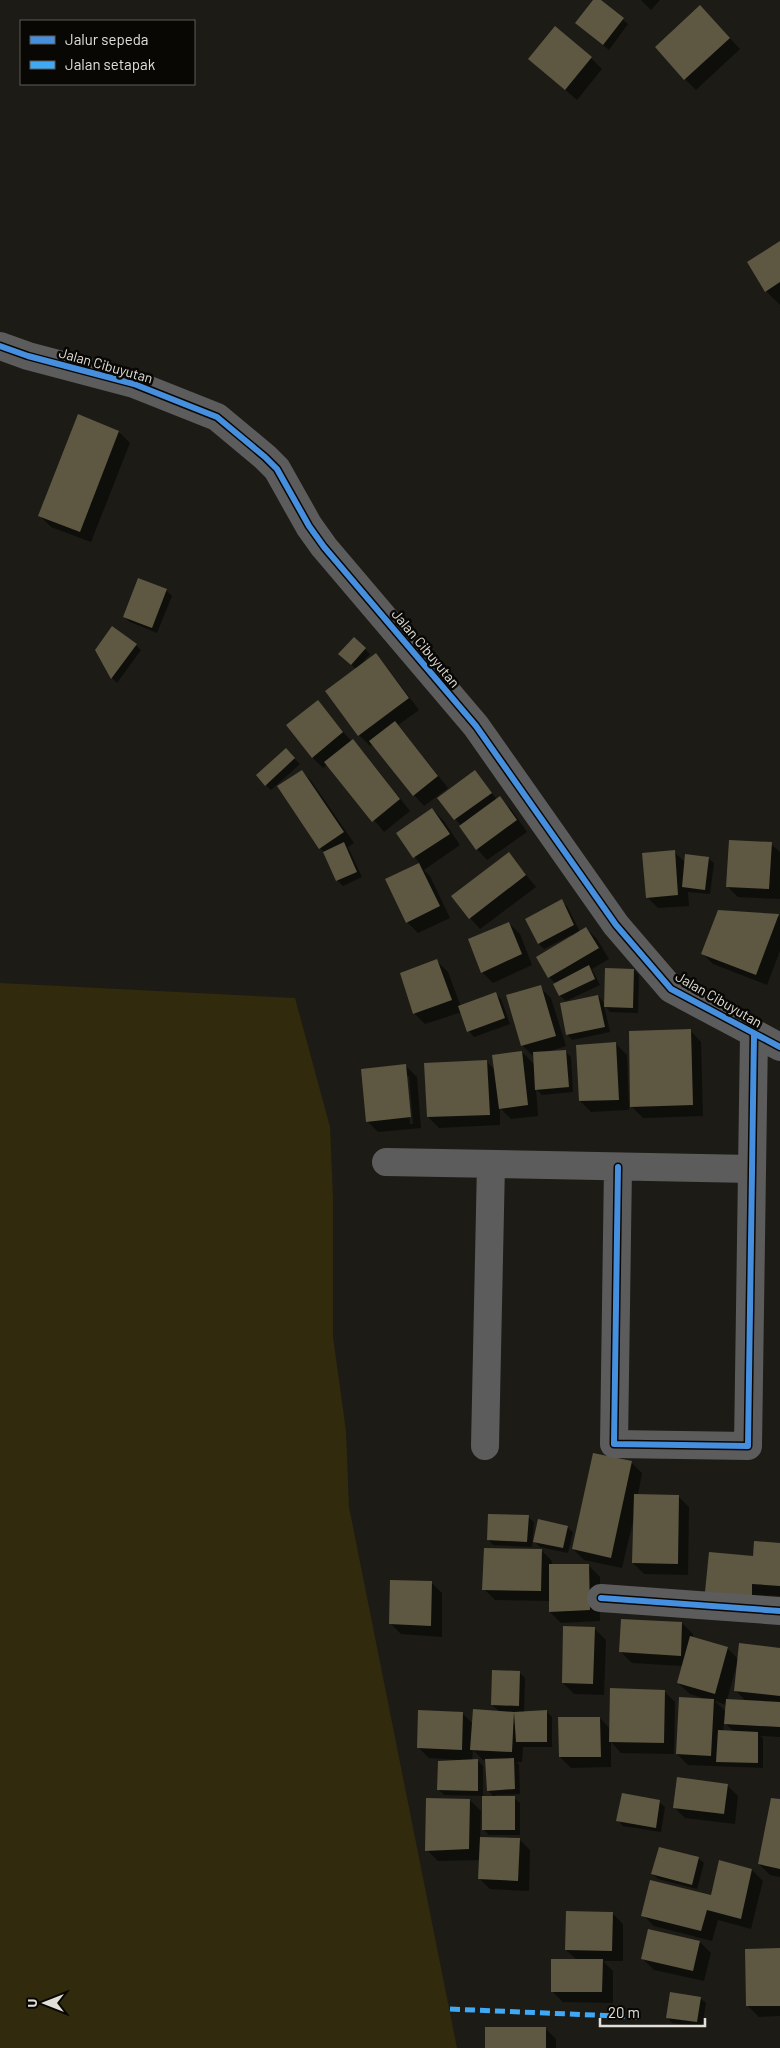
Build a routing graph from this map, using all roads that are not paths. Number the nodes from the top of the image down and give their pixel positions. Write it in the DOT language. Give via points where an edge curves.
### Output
graph roads {
  1 [pos="0,346"];
  2 [pos="754,1034"];
  3 [pos="780,1047"];
  4 [pos="386,1162"];
  5 [pos="491,1164"];
  6 [pos="618,1166"];
  7 [pos="752,1169"];
  8 [pos="485,1446"];
  9 [pos="601,1598"];
  10 [pos="780,1611"];
  1 -- 2 [label="street, Jalan Cibuyutan" via="134,384 185,403 217,417 265,457 277,469 324,547 476,726 616,925 671,989"];
  2 -- 3 [label="street, Jalan Cibuyutan"];
  2 -- 7 [label="street"];
  4 -- 5 [label="street"];
  5 -- 6 [label="street"];
  5 -- 8 [label="street"];
  6 -- 7 [label="street"];
  6 -- 7 [label="street" via="614,1444 748,1446"];
  9 -- 10 [label="street"];
}
